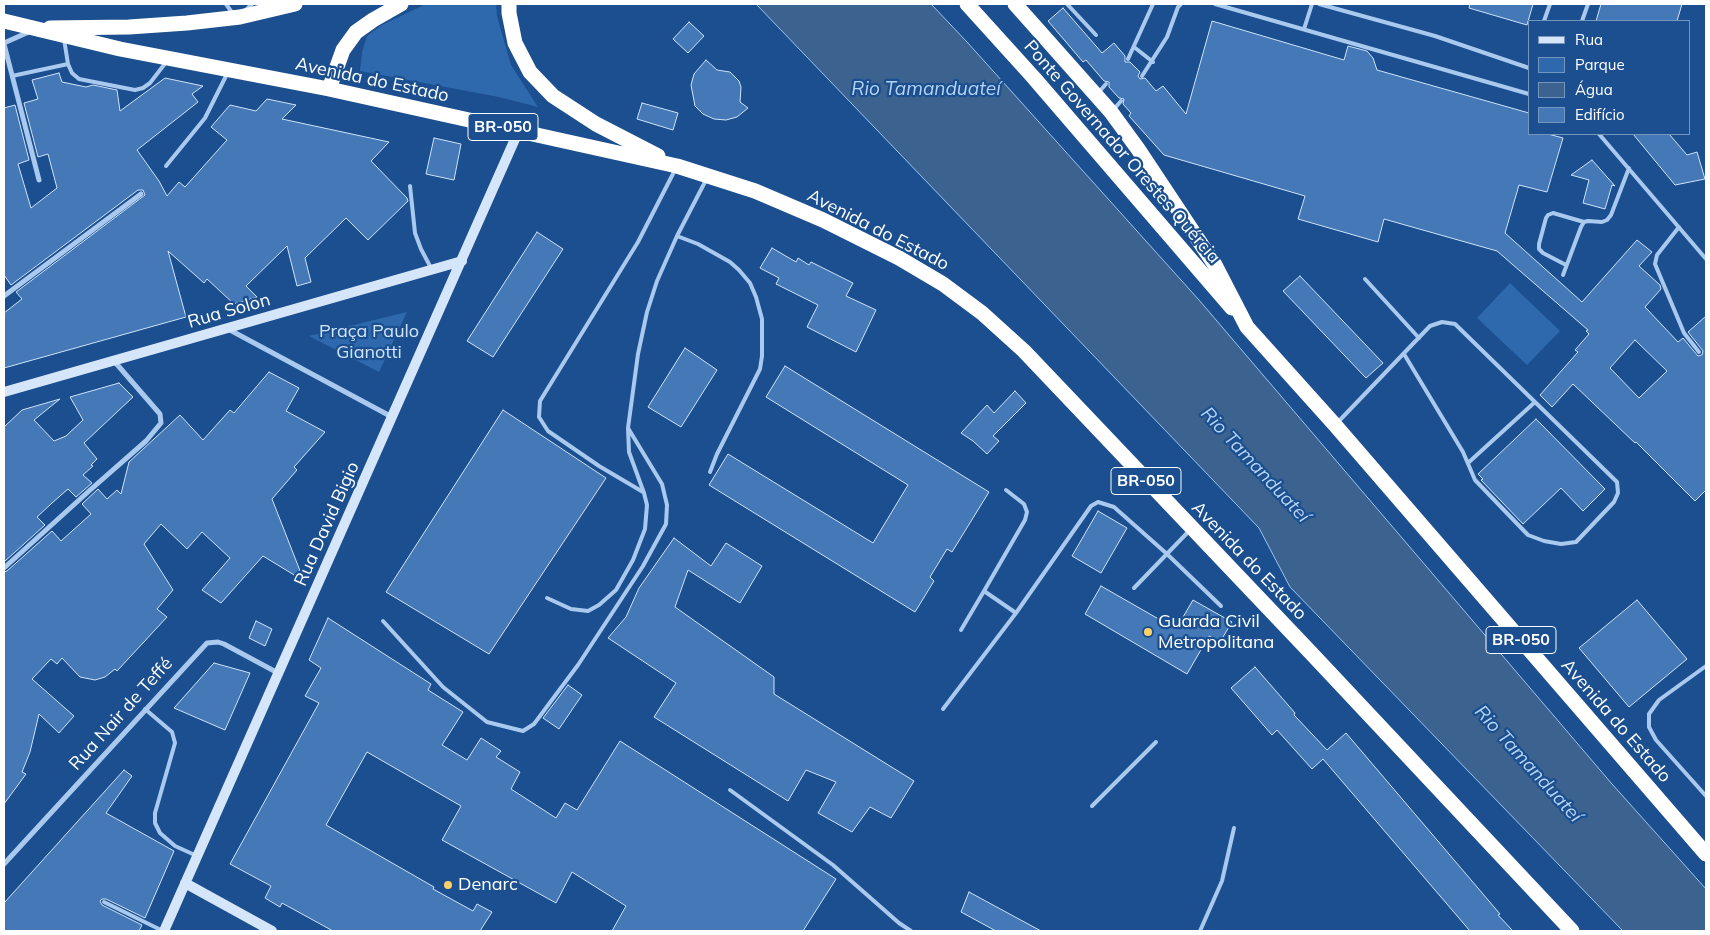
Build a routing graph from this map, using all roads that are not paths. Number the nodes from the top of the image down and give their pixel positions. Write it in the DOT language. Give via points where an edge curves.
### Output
graph roads {
  1 [pos="226,4"];
  2 [pos="252,4"];
  3 [pos="295,4"];
  4 [pos="401,4"];
  5 [pos="510,4"];
  6 [pos="966,4"];
  7 [pos="1015,4"];
  8 [pos="1067,4"];
  9 [pos="1153,4"];
  10 [pos="1181,4"];
  11 [pos="1215,4"];
  12 [pos="1312,4"];
  13 [pos="1319,4"];
  14 [pos="1550,4"];
  15 [pos="1588,4"];
  16 [pos="238,18"];
  17 [pos="1544,20"];
  18 [pos="1582,20"];
  19 [pos="4,21"];
  20 [pos="1304,28"];
  21 [pos="34,30"];
  22 [pos="63,32"];
  23 [pos="1096,35"];
  24 [pos="4,43"];
  25 [pos="1134,47"];
  26 [pos="169,58"];
  27 [pos="1128,59"];
  28 [pos="1153,62"];
  29 [pos="68,64"];
  30 [pos="1528,67"];
  31 [pos="229,70"];
  32 [pos="12,76"];
  33 [pos="1142,76"];
  34 [pos="1106,84"];
  35 [pos="329,89"];
  36 [pos="1528,94"];
  37 [pos="1096,96"];
  38 [pos="519,130"];
  39 [pos="1601,135"];
  40 [pos="166,166"];
  41 [pos="677,166"];
  42 [pos="1629,168"];
  43 [pos="709,176"];
  44 [pos="39,180"];
  45 [pos="410,186"];
  46 [pos="141,194"];
  47 [pos="1584,222"];
  48 [pos="1679,227"];
  49 [pos="677,236"];
  50 [pos="1706,259"];
  51 [pos="462,261"];
  52 [pos="1566,266"];
  53 [pos="432,270"];
  54 [pos="1563,275"];
  55 [pos="1365,279"];
  56 [pos="4,296"];
  57 [pos="1247,326"];
  58 [pos="227,329"];
  59 [pos="1419,338"];
  60 [pos="1699,352"];
  61 [pos="1404,354"];
  62 [pos="114,361"];
  63 [pos="4,392"];
  64 [pos="1535,402"];
  65 [pos="393,418"];
  66 [pos="1335,425"];
  67 [pos="628,428"];
  68 [pos="1468,463"];
  69 [pos="710,472"];
  70 [pos="1006,490"];
  71 [pos="644,493"];
  72 [pos="1191,528"];
  73 [pos="1167,554"];
  74 [pos="4,568"];
  75 [pos="1134,588"];
  76 [pos="984,591"];
  77 [pos="547,598"];
  78 [pos="1221,606"];
  79 [pos="1016,613"];
  80 [pos="382,621"];
  81 [pos="961,630"];
  82 [pos="1706,666"];
  83 [pos="278,673"];
  84 [pos="145,709"];
  85 [pos="942,709"];
  86 [pos="1156,742"];
  87 [pos="730,790"];
  88 [pos="1706,796"];
  89 [pos="1092,806"];
  90 [pos="1234,828"];
  91 [pos="1706,854"];
  92 [pos="197,856"];
  93 [pos="4,864"];
  94 [pos="185,883"];
  95 [pos="104,902"];
  96 [pos="164,931"];
  97 [pos="272,931"];
  98 [pos="911,931"];
  99 [pos="1200,931"];
  100 [pos="1572,931"];
  1 -- 16 [label="lane"];
  2 -- 16 [label="lane"];
  3 -- 16 [label="highway"];
  4 -- 35 [label="highway" via="356,32 343,50"];
  5 -- 41 [label="highway" via="515,43 530,72 553,96 596,124"];
  6 -- 57 [label="highway, Ponte Governador Orestes Quércia / BR-050" via="1034,78"];
  7 -- 37 [label="highway, Avenida do Estado"];
  8 -- 23 [label="lane"];
  9 -- 25 [label="lane"];
  10 -- 28 [label="lane" via="1168,37"];
  11 -- 20 [label="lane"];
  12 -- 20 [label="lane"];
  13 -- 30 [label="lane" via="1435,36"];
  14 -- 17 [label="lane"];
  15 -- 18 [label="lane"];
  16 -- 22 [label="highway"];
  19 -- 21 [label="highway, BR-050"];
  20 -- 36 [label="lane"];
  21 -- 22 [label="highway, Avenida do Estado / BR-050"];
  21 -- 24 [label="street"];
  22 -- 26 [label="highway, Avenida do Estado / BR-050"];
  22 -- 29 [label="lane"];
  24 -- 32 [label="street"];
  25 -- 27 [label="lane"];
  25 -- 28 [label="lane"];
  26 -- 29 [label="lane" via="150,83 135,90 79,79"];
  26 -- 31 [label="highway, Avenida do Estado / BR-050"];
  28 -- 33 [label="lane"];
  29 -- 32 [label="lane"];
  31 -- 35 [label="highway, Avenida do Estado / BR-050"];
  31 -- 40 [label="lane" via="205,118"];
  32 -- 44 [label="street"];
  34 -- 37 [label="lane"];
  35 -- 38 [label="highway, Avenida do Estado / BR-050"];
  37 -- 57 [label="highway, Avenida do Estado" via="1116,106 1144,158 1201,242"];
  38 -- 41 [label="highway, Avenida do Estado / BR-050"];
  38 -- 51 [label="street, Rua David Bigio"];
  39 -- 42 [label="lane"];
  41 -- 43 [label="highway, Avenida do Estado / BR-050"];
  41 -- 71 [label="lane" via="638,242 540,401 538,417 548,431"];
  42 -- 47 [label="lane" via="1607,220"];
  42 -- 48 [label="lane"];
  43 -- 49 [label="lane"];
  43 -- 72 [label="highway, Avenida do Estado / BR-050" via="755,191 823,220 943,284 982,313 1024,351"];
  45 -- 53 [label="lane" via="415,233"];
  46 -- 56 [label="street"];
  47 -- 52 [label="lane"];
  47 -- 52 [label="lane" via="1552,214 1546,218 1539,249"];
  48 -- 50 [label="lane"];
  48 -- 60 [label="lane" via="1657,255 1655,264 1684,332"];
  49 -- 67 [label="lane" via="647,312"];
  49 -- 69 [label="lane" via="698,244 739,270 750,283 762,319 760,369"];
  51 -- 53 [label="street, Rua Solon"];
  51 -- 65 [label="street, Rua David Bigio"];
  52 -- 54 [label="lane"];
  53 -- 58 [label="street, Rua Solon"];
  55 -- 59 [label="lane"];
  57 -- 66 [label="highway, Avenida do Estado / BR-050"];
  58 -- 62 [label="street, Rua Solon"];
  58 -- 65 [label="street"];
  59 -- 61 [label="lane"];
  59 -- 64 [label="lane" via="1430,326 1442,322 1455,324"];
  61 -- 66 [label="lane"];
  61 -- 68 [label="lane"];
  62 -- 63 [label="street, Rua Solon"];
  62 -- 74 [label="street" via="160,414 161,423 146,441"];
  64 -- 68 [label="lane"];
  64 -- 68 [label="lane" via="1617,482 1618,493 1614,502 1576,542 1561,544 1528,535 1475,480"];
  65 -- 83 [label="street, Rua David Bigio"];
  66 -- 91 [label="highway, Avenida do Estado / BR-050"];
  67 -- 71 [label="lane" via="629,452"];
  67 -- 80 [label="lane" via="662,484 667,505 666,524 584,657 534,724 523,731 487,722 443,687"];
  70 -- 76 [label="lane" via="1024,504 1027,512"];
  71 -- 77 [label="lane" via="647,505 645,529 616,590 588,611 571,609"];
  72 -- 73 [label="lane"];
  72 -- 100 [label="highway, Avenida do Estado / BR-050"];
  73 -- 75 [label="lane"];
  73 -- 78 [label="lane"];
  73 -- 79 [label="lane" via="1114,507 1098,502 1091,506"];
  76 -- 79 [label="lane"];
  76 -- 81 [label="lane"];
  79 -- 85 [label="lane"];
  82 -- 88 [label="lane" via="1659,700 1649,714 1649,727 1656,740"];
  83 -- 84 [label="street, Rua Nair de Teffé" via="218,642 207,643"];
  83 -- 92 [label="street, Rua David Bigio"];
  84 -- 92 [label="lane" via="172,732 175,743 155,823 160,833 175,846"];
  84 -- 93 [label="street, Rua Nair de Teffé"];
  86 -- 89 [label="lane"];
  87 -- 98 [label="lane" via="833,865"];
  90 -- 99 [label="lane" via="1222,881"];
  92 -- 94 [label="street, Rua David Bigio"];
  94 -- 96 [label="street, Rua David Bigio"];
  94 -- 97 [label="street"];
  95 -- 96 [label="lane"];
}
